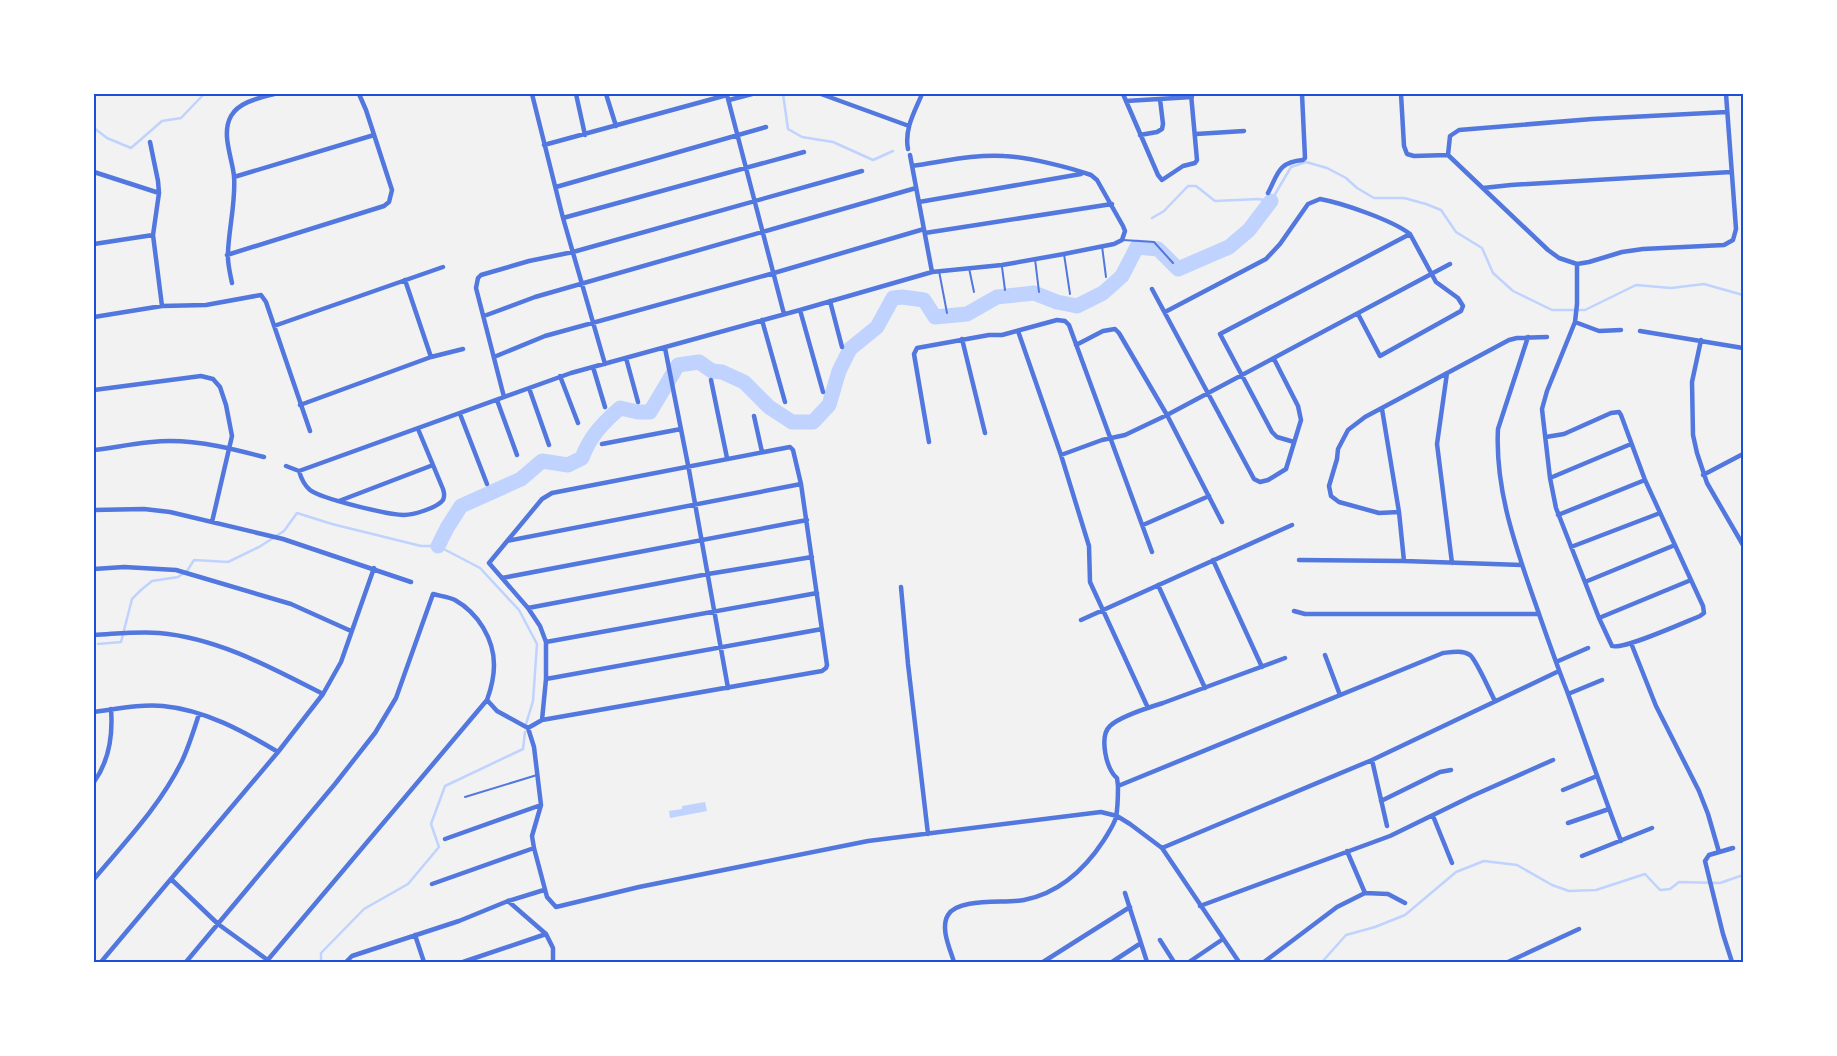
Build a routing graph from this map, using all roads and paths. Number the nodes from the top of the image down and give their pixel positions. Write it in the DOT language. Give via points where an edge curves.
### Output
graph roads {
  1 [pos="274,94"];
  2 [pos="359,94"];
  3 [pos="532,94"];
  4 [pos="576,94"];
  5 [pos="606,94"];
  6 [pos="752,94"];
  7 [pos="821,94"];
  8 [pos="922,94"];
  9 [pos="1123,94"];
  10 [pos="1302,94"];
  11 [pos="1401,94"];
  12 [pos="1726,94"];
  13 [pos="1192,95"];
  14 [pos="728,98"];
  15 [pos="1160,99"];
  16 [pos="1126,101"];
  17 [pos="1727,112"];
  18 [pos="616,126"];
  19 [pos="909,126"];
  20 [pos="766,127"];
  21 [pos="1244,131"];
  22 [pos="1196,134"];
  23 [pos="374,135"];
  24 [pos="585,135"];
  25 [pos="1140,135"];
  26 [pos="736,136"];
  27 [pos="150,142"];
  28 [pos="544,145"];
  29 [pos="908,149"];
  30 [pos="804,152"];
  31 [pos="910,155"];
  32 [pos="1448,155"];
  33 [pos="912,166"];
  34 [pos="747,168"];
  35 [pos="862,171"];
  36 [pos="94,172"];
  37 [pos="1731,172"];
  38 [pos="1085,173"];
  39 [pos="234,176"];
  40 [pos="556,187"];
  41 [pos="916,188"];
  42 [pos="1483,188"];
  43 [pos="159,193"];
  44 [pos="1268,193"];
  45 [pos="755,200"];
  46 [pos="919,202"];
  47 [pos="1112,204"];
  48 [pos="564,218"];
  49 [pos="924,231"];
  50 [pos="763,233"];
  51 [pos="1410,234"];
  52 [pos="153,235"];
  53 [pos="1122,240"];
  54 [pos="94,244"];
  55 [pos="1102,246"];
  56 [pos="573,252"];
  57 [pos="1064,254"];
  58 [pos="227,255"];
  59 [pos="1035,259"];
  60 [pos="1173,263"];
  61 [pos="1450,264"];
  62 [pos="1577,264"];
  63 [pos="1002,265"];
  64 [pos="443,267"];
  65 [pos="969,268"];
  66 [pos="940,271"];
  67 [pos="932,272"];
  68 [pos="774,273"];
  69 [pos="1432,274"];
  70 [pos="1106,277"];
  71 [pos="405,280"];
  72 [pos="232,283"];
  73 [pos="582,285"];
  74 [pos="1152,289"];
  75 [pos="1005,290"];
  76 [pos="974,292"];
  77 [pos="1040,292"];
  78 [pos="1070,294"];
  79 [pos="830,301"];
  80 [pos="162,306"];
  81 [pos="800,310"];
  82 [pos="1164,312"];
  83 [pos="947,313"];
  84 [pos="784,314"];
  85 [pos="1358,314"];
  86 [pos="484,316"];
  87 [pos="94,317"];
  88 [pos="762,320"];
  89 [pos="1575,322"];
  90 [pos="592,323"];
  91 [pos="274,326"];
  92 [pos="1621,330"];
  93 [pos="1018,331"];
  94 [pos="1640,331"];
  95 [pos="1528,337"];
  96 [pos="1547,337"];
  97 [pos="962,339"];
  98 [pos="1701,340"];
  99 [pos="1076,345"];
  100 [pos="842,347"];
  101 [pos="664,348"];
  102 [pos="1743,348"];
  103 [pos="463,349"];
  104 [pos="431,357"];
  105 [pos="494,357"];
  106 [pos="626,358"];
  107 [pos="1274,359"];
  108 [pos="604,364"];
  109 [pos="593,367"];
  110 [pos="1447,373"];
  111 [pos="1242,375"];
  112 [pos="560,376"];
  113 [pos="711,380"];
  114 [pos="529,388"];
  115 [pos="94,390"];
  116 [pos="823,392"];
  117 [pos="1208,395"];
  118 [pos="504,397"];
  119 [pos="497,400"];
  120 [pos="638,402"];
  121 [pos="785,402"];
  122 [pos="300,405"];
  123 [pos="605,407"];
  124 [pos="1382,409"];
  125 [pos="460,414"];
  126 [pos="1167,415"];
  127 [pos="754,416"];
  128 [pos="578,423"];
  129 [pos="418,429"];
  130 [pos="681,429"];
  131 [pos="310,430"];
  132 [pos="985,433"];
  133 [pos="1546,437"];
  134 [pos="1112,439"];
  135 [pos="929,442"];
  136 [pos="1294,442"];
  137 [pos="602,444"];
  138 [pos="1632,444"];
  139 [pos="549,445"];
  140 [pos="230,448"];
  141 [pos="94,450"];
  142 [pos="762,452"];
  143 [pos="1743,454"];
  144 [pos="517,455"];
  145 [pos="1060,455"];
  146 [pos="264,457"];
  147 [pos="726,458"];
  148 [pos="286,466"];
  149 [pos="433,466"];
  150 [pos="688,466"];
  151 [pos="298,471"];
  152 [pos="1703,475"];
  153 [pos="1550,478"];
  154 [pos="1645,480"];
  155 [pos="486,484"];
  156 [pos="801,484"];
  157 [pos="1209,496"];
  158 [pos="339,501"];
  159 [pos="695,504"];
  160 [pos="94,510"];
  161 [pos="1399,512"];
  162 [pos="1660,513"];
  163 [pos="1558,515"];
  164 [pos="807,520"];
  165 [pos="212,522"];
  166 [pos="1222,522"];
  167 [pos="1142,525"];
  168 [pos="1292,525"];
  169 [pos="702,540"];
  170 [pos="506,541"];
  171 [pos="1675,545"];
  172 [pos="1743,545"];
  173 [pos="1571,547"];
  174 [pos="1152,552"];
  175 [pos="812,557"];
  176 [pos="1213,560"];
  177 [pos="1299,560"];
  178 [pos="1404,561"];
  179 [pos="1452,563"];
  180 [pos="1522,565"];
  181 [pos="374,568"];
  182 [pos="94,569"];
  183 [pos="708,574"];
  184 [pos="502,578"];
  185 [pos="1691,580"];
  186 [pos="411,582"];
  187 [pos="1585,582"];
  188 [pos="1158,584"];
  189 [pos="901,587"];
  190 [pos="817,593"];
  191 [pos="528,608"];
  192 [pos="1103,609"];
  193 [pos="715,612"];
  194 [pos="1294,612"];
  195 [pos="1539,614"];
  196 [pos="1599,618"];
  197 [pos="1081,620"];
  198 [pos="351,630"];
  199 [pos="822,630"];
  200 [pos="94,635"];
  201 [pos="546,642"];
  202 [pos="1631,643"];
  203 [pos="721,648"];
  204 [pos="1588,648"];
  205 [pos="1326,655"];
  206 [pos="1285,658"];
  207 [pos="1556,662"];
  208 [pos="1262,667"];
  209 [pos="1559,671"];
  210 [pos="546,679"];
  211 [pos="1602,680"];
  212 [pos="728,688"];
  213 [pos="1205,688"];
  214 [pos="323,694"];
  215 [pos="1568,694"];
  216 [pos="1340,695"];
  217 [pos="487,700"];
  218 [pos="1494,701"];
  219 [pos="1148,708"];
  220 [pos="111,709"];
  221 [pos="94,712"];
  222 [pos="199,714"];
  223 [pos="542,720"];
  224 [pos="528,728"];
  225 [pos="278,752"];
  226 [pos="1372,760"];
  227 [pos="1553,760"];
  228 [pos="1451,770"];
  229 [pos="538,775"];
  230 [pos="1597,776"];
  231 [pos="94,782"];
  232 [pos="1117,784"];
  233 [pos="1564,790"];
  234 [pos="465,797"];
  235 [pos="1381,801"];
  236 [pos="541,805"];
  237 [pos="1609,809"];
  238 [pos="1116,816"];
  239 [pos="1433,816"];
  240 [pos="1568,823"];
  241 [pos="1386,826"];
  242 [pos="1652,828"];
  243 [pos="928,834"];
  244 [pos="445,839"];
  245 [pos="1621,841"];
  246 [pos="534,848"];
  247 [pos="1162,848"];
  248 [pos="1733,848"];
  249 [pos="1347,851"];
  250 [pos="1719,852"];
  251 [pos="1582,856"];
  252 [pos="1452,863"];
  253 [pos="94,879"];
  254 [pos="171,879"];
  255 [pos="432,884"];
  256 [pos="544,890"];
  257 [pos="1125,893"];
  258 [pos="1365,893"];
  259 [pos="508,901"];
  260 [pos="1405,902"];
  261 [pos="1200,906"];
  262 [pos="1130,907"];
  263 [pos="218,924"];
  264 [pos="1579,930"];
  265 [pos="546,934"];
  266 [pos="415,936"];
  267 [pos="1222,939"];
  268 [pos="1160,940"];
  269 [pos="1141,943"];
  270 [pos="1520,957"];
  271 [pos="268,961"];
  272 [pos="101,962"];
  273 [pos="186,962"];
  274 [pos="346,962"];
  275 [pos="424,962"];
  276 [pos="463,962"];
  277 [pos="553,962"];
  278 [pos="954,962"];
  279 [pos="1043,962"];
  280 [pos="1112,962"];
  281 [pos="1147,962"];
  282 [pos="1174,962"];
  283 [pos="1189,962"];
  284 [pos="1238,962"];
  285 [pos="1264,962"];
  286 [pos="1508,962"];
  287 [pos="1523,962"];
  288 [pos="1732,962"];
  1 -- 39 [label="street" via="241,105 231,116 226,132"];
  2 -- 23 [label="street"];
  3 -- 28 [label="street"];
  4 -- 24 [label="street"];
  5 -- 18 [label="street"];
  6 -- 14 [label="street"];
  7 -- 19 [label="street"];
  8 -- 19 [label="street"];
  9 -- 16 [label="street"];
  10 -- 44 [label="street" via="1305,158 1286,164"];
  11 -- 32 [label="street" via="1407,154"];
  12 -- 17 [label="street"];
  13 -- 15 [label="street"];
  13 -- 22 [label="street"];
  14 -- 18 [label="street" via="698,102"];
  14 -- 26 [label="street"];
  15 -- 16 [label="street"];
  15 -- 25 [label="street" via="1162,130"];
  16 -- 25 [label="street"];
  17 -- 32 [label="street" via="1458,130 1450,136"];
  17 -- 37 [label="street"];
  18 -- 24 [label="street"];
  19 -- 29 [label="street"];
  20 -- 26 [label="street"];
  21 -- 22 [label="street"];
  22 -- 25 [label="street" via="1196,161 1162,180"];
  23 -- 39 [label="street"];
  23 -- 58 [label="street" via="392,190 389,202"];
  24 -- 28 [label="street"];
  26 -- 34 [label="street"];
  26 -- 40 [label="street"];
  27 -- 43 [label="street"];
  28 -- 40 [label="street"];
  30 -- 34 [label="street"];
  31 -- 33 [label="street"];
  32 -- 42 [label="street"];
  33 -- 38 [label="street" via="1004,156"];
  33 -- 41 [label="street"];
  34 -- 45 [label="street"];
  34 -- 48 [label="street"];
  35 -- 45 [label="street"];
  36 -- 43 [label="street"];
  37 -- 42 [label="street"];
  37 -- 62 [label="street" via="1736,230 1729,243 1638,249"];
  38 -- 46 [label="street"];
  38 -- 47 [label="street" via="1097,180"];
  39 -- 58 [label="street"];
  40 -- 48 [label="street"];
  41 -- 46 [label="street"];
  41 -- 50 [label="street"];
  42 -- 62 [label="street" via="1548,250"];
  43 -- 52 [label="street"];
  45 -- 50 [label="street"];
  45 -- 56 [label="street"];
  46 -- 49 [label="street"];
  47 -- 49 [label="street"];
  47 -- 53 [label="street" via="1125,231"];
  48 -- 56 [label="street"];
  49 -- 67 [label="street"];
  49 -- 68 [label="street"];
  50 -- 68 [label="street"];
  50 -- 73 [label="street"];
  51 -- 69 [label="street"];
  51 -- 82 [label="street" via="1391,223 1333,202 1313,201 1266,259"];
  51 -- 111 [label="street" via="1220,334"];
  52 -- 54 [label="street"];
  52 -- 80 [label="street"];
  53 -- 55 [label="street"];
  53 -- 60 [label="lane" via="1154,242"];
  55 -- 57 [label="street"];
  55 -- 70 [label="lane"];
  56 -- 73 [label="street"];
  56 -- 86 [label="street" via="481,275 476,288"];
  57 -- 59 [label="street"];
  57 -- 78 [label="lane"];
  58 -- 72 [label="street"];
  59 -- 63 [label="street"];
  59 -- 77 [label="lane"];
  61 -- 69 [label="street"];
  62 -- 89 [label="street"];
  63 -- 65 [label="street"];
  63 -- 75 [label="lane"];
  64 -- 71 [label="street"];
  65 -- 66 [label="street"];
  65 -- 76 [label="lane"];
  66 -- 67 [label="street"];
  66 -- 83 [label="lane"];
  67 -- 79 [label="street"];
  68 -- 84 [label="street"];
  68 -- 90 [label="street"];
  69 -- 85 [label="street"];
  69 -- 85 [label="street" via="1436,282 1458,298 1463,308 1384,355 1377,353"];
  71 -- 91 [label="street"];
  71 -- 104 [label="street"];
  73 -- 86 [label="street" via="534,297"];
  73 -- 90 [label="street"];
  74 -- 82 [label="street"];
  79 -- 81 [label="street"];
  79 -- 100 [label="street"];
  80 -- 87 [label="street"];
  80 -- 91 [label="street" via="206,306 261,295"];
  81 -- 84 [label="street"];
  81 -- 116 [label="street"];
  82 -- 117 [label="street"];
  84 -- 88 [label="street"];
  85 -- 107 [label="street"];
  86 -- 105 [label="street"];
  88 -- 101 [label="street"];
  88 -- 121 [label="street"];
  89 -- 92 [label="street" via="1599,331"];
  89 -- 133 [label="street" via="1544,401"];
  90 -- 105 [label="street" via="545,336"];
  90 -- 108 [label="street"];
  91 -- 122 [label="street"];
  93 -- 97 [label="street"];
  93 -- 99 [label="street" via="1056,320 1065,321"];
  93 -- 145 [label="street"];
  94 -- 98 [label="street"];
  95 -- 96 [label="street"];
  95 -- 110 [label="street" via="1509,340"];
  95 -- 180 [label="street" via="1501,417 1498,441 1509,524"];
  97 -- 132 [label="street"];
  97 -- 135 [label="street" via="918,348 914,354"];
  98 -- 102 [label="street"];
  98 -- 152 [label="street" via="1692,382 1692,406 1693,435"];
  99 -- 126 [label="street" via="1103,331 1115,329"];
  99 -- 134 [label="street"];
  101 -- 106 [label="street"];
  101 -- 130 [label="street"];
  103 -- 104 [label="street"];
  104 -- 122 [label="street"];
  105 -- 118 [label="street"];
  106 -- 108 [label="street"];
  106 -- 120 [label="street"];
  107 -- 111 [label="street"];
  107 -- 136 [label="street" via="1300,411 1301,420"];
  108 -- 109 [label="street"];
  109 -- 112 [label="street"];
  109 -- 123 [label="street"];
  110 -- 124 [label="street"];
  110 -- 179 [label="street" via="1437,444"];
  111 -- 117 [label="street"];
  111 -- 136 [label="street" via="1272,432"];
  112 -- 114 [label="street"];
  112 -- 128 [label="street"];
  113 -- 147 [label="street"];
  114 -- 118 [label="street"];
  114 -- 139 [label="street"];
  115 -- 140 [label="street" via="201,376 213,379 220,387 226,405 232,436"];
  117 -- 126 [label="street"];
  117 -- 136 [label="street" via="1257,481 1264,482 1286,469"];
  118 -- 119 [label="street"];
  119 -- 125 [label="street"];
  119 -- 144 [label="street"];
  122 -- 131 [label="street"];
  124 -- 161 [label="street"];
  124 -- 161 [label="street" via="1348,430 1338,449 1329,486 1331,496 1339,502 1379,513"];
  125 -- 129 [label="street"];
  125 -- 155 [label="street"];
  126 -- 134 [label="street"];
  126 -- 157 [label="street"];
  127 -- 142 [label="street"];
  129 -- 149 [label="street"];
  129 -- 151 [label="street"];
  130 -- 137 [label="street"];
  130 -- 150 [label="street"];
  133 -- 138 [label="street" via="1564,434 1619,412"];
  133 -- 153 [label="street"];
  134 -- 145 [label="street"];
  134 -- 167 [label="street"];
  138 -- 153 [label="street"];
  138 -- 154 [label="street"];
  140 -- 141 [label="street" via="168,441"];
  140 -- 146 [label="street"];
  140 -- 165 [label="street"];
  142 -- 147 [label="street"];
  142 -- 156 [label="street" via="790,447"];
  143 -- 152 [label="street"];
  145 -- 192 [label="street" via="1089,546 1090,582"];
  147 -- 150 [label="street"];
  148 -- 151 [label="street"];
  149 -- 158 [label="street"];
  149 -- 158 [label="street" via="444,499 430,508 400,515"];
  150 -- 159 [label="street"];
  150 -- 170 [label="street" via="552,493 542,499"];
  151 -- 158 [label="street" via="311,490"];
  152 -- 172 [label="street"];
  153 -- 163 [label="street"];
  154 -- 162 [label="street"];
  154 -- 163 [label="street"];
  156 -- 159 [label="street"];
  156 -- 164 [label="street"];
  157 -- 166 [label="street"];
  157 -- 167 [label="street"];
  159 -- 169 [label="street"];
  159 -- 170 [label="street"];
  160 -- 165 [label="street" via="144,508"];
  161 -- 178 [label="street"];
  162 -- 171 [label="street"];
  162 -- 173 [label="street"];
  163 -- 173 [label="street"];
  164 -- 169 [label="street"];
  164 -- 175 [label="street"];
  165 -- 181 [label="street" via="283,539"];
  167 -- 174 [label="street"];
  168 -- 176 [label="street"];
  169 -- 183 [label="street"];
  169 -- 184 [label="street"];
  170 -- 184 [label="street" via="490,561 491,567"];
  171 -- 185 [label="street"];
  171 -- 187 [label="street"];
  173 -- 187 [label="street"];
  175 -- 183 [label="street"];
  175 -- 190 [label="street"];
  176 -- 188 [label="street"];
  176 -- 208 [label="street"];
  177 -- 178 [label="street"];
  178 -- 179 [label="street"];
  179 -- 180 [label="street"];
  180 -- 195 [label="street"];
  181 -- 186 [label="street"];
  181 -- 198 [label="street"];
  182 -- 198 [label="street" via="176,570 291,604"];
  183 -- 191 [label="street"];
  183 -- 193 [label="street"];
  184 -- 191 [label="street"];
  185 -- 196 [label="street"];
  185 -- 202 [label="street" via="1704,613"];
  187 -- 196 [label="street"];
  188 -- 192 [label="street"];
  188 -- 213 [label="street"];
  189 -- 243 [label="street"];
  190 -- 193 [label="street"];
  190 -- 199 [label="street"];
  191 -- 201 [label="street"];
  192 -- 197 [label="street"];
  192 -- 219 [label="street"];
  193 -- 201 [label="street"];
  193 -- 203 [label="street"];
  194 -- 195 [label="street"];
  195 -- 207 [label="street"];
  196 -- 202 [label="street" via="1614,648"];
  198 -- 214 [label="street" via="341,662"];
  199 -- 203 [label="street"];
  199 -- 212 [label="street" via="826,668"];
  200 -- 214 [label="street" via="158,633 188,638 262,663"];
  201 -- 210 [label="street"];
  202 -- 250 [label="street" via="1656,706 1699,791"];
  203 -- 210 [label="street"];
  203 -- 212 [label="street"];
  204 -- 207 [label="street"];
  205 -- 216 [label="street"];
  206 -- 208 [label="street"];
  207 -- 209 [label="street"];
  208 -- 213 [label="street"];
  209 -- 215 [label="street"];
  209 -- 218 [label="street"];
  210 -- 223 [label="street"];
  211 -- 215 [label="street"];
  212 -- 223 [label="street"];
  213 -- 219 [label="street"];
  214 -- 225 [label="street"];
  215 -- 230 [label="street"];
  216 -- 218 [label="street" via="1443,654 1464,652 1474,659"];
  216 -- 232 [label="street"];
  217 -- 224 [label="street" via="497,711"];
  217 -- 263 [label="street" via="494,663 484,629 470,610 454,599 432,594 396,698 375,733"];
  217 -- 271 [label="street"];
  218 -- 226 [label="street"];
  219 -- 232 [label="street" via="1112,723 1105,732 1106,752"];
  220 -- 221 [label="street"];
  220 -- 222 [label="street" via="165,706"];
  220 -- 231 [label="street" via="110,745 103,768"];
  222 -- 225 [label="street" via="223,722"];
  222 -- 253 [label="street" via="186,752 170,783 149,814"];
  223 -- 224 [label="street"];
  224 -- 229 [label="street"];
  225 -- 254 [label="street"];
  226 -- 235 [label="street"];
  226 -- 247 [label="street"];
  227 -- 239 [label="street"];
  228 -- 235 [label="street" via="1440,772"];
  229 -- 234 [label="lane"];
  229 -- 236 [label="street"];
  230 -- 233 [label="street"];
  230 -- 237 [label="street"];
  232 -- 238 [label="street"];
  235 -- 241 [label="street"];
  236 -- 244 [label="street"];
  236 -- 246 [label="street" via="532,836"];
  237 -- 240 [label="street"];
  237 -- 245 [label="street"];
  238 -- 243 [label="street" via="1108,812 1094,812"];
  238 -- 247 [label="street"];
  238 -- 278 [label="street" via="1112,828 1086,864 1057,888 1024,900 966,904 949,914 946,938"];
  239 -- 249 [label="street"];
  239 -- 252 [label="street"];
  242 -- 245 [label="street"];
  243 -- 256 [label="street" via="868,841 556,907"];
  245 -- 251 [label="street"];
  246 -- 255 [label="street"];
  246 -- 256 [label="street"];
  247 -- 261 [label="street"];
  248 -- 250 [label="street"];
  249 -- 258 [label="street"];
  249 -- 261 [label="street"];
  250 -- 288 [label="street" via="1705,859"];
  254 -- 263 [label="street"];
  254 -- 272 [label="street"];
  256 -- 259 [label="street"];
  257 -- 262 [label="street"];
  258 -- 260 [label="street" via="1388,894"];
  258 -- 285 [label="street" via="1337,907"];
  259 -- 265 [label="street"];
  259 -- 266 [label="street"];
  261 -- 267 [label="street"];
  262 -- 269 [label="street"];
  262 -- 279 [label="street"];
  263 -- 271 [label="street"];
  263 -- 273 [label="street"];
  264 -- 270 [label="street"];
  265 -- 276 [label="street"];
  265 -- 277 [label="street" via="553,948"];
  266 -- 274 [label="street" via="352,956"];
  266 -- 275 [label="street"];
  267 -- 283 [label="street"];
  267 -- 284 [label="street"];
  268 -- 282 [label="street"];
  269 -- 280 [label="street"];
  269 -- 281 [label="street"];
  270 -- 286 [label="street"];
  270 -- 287 [label="street"];
}
